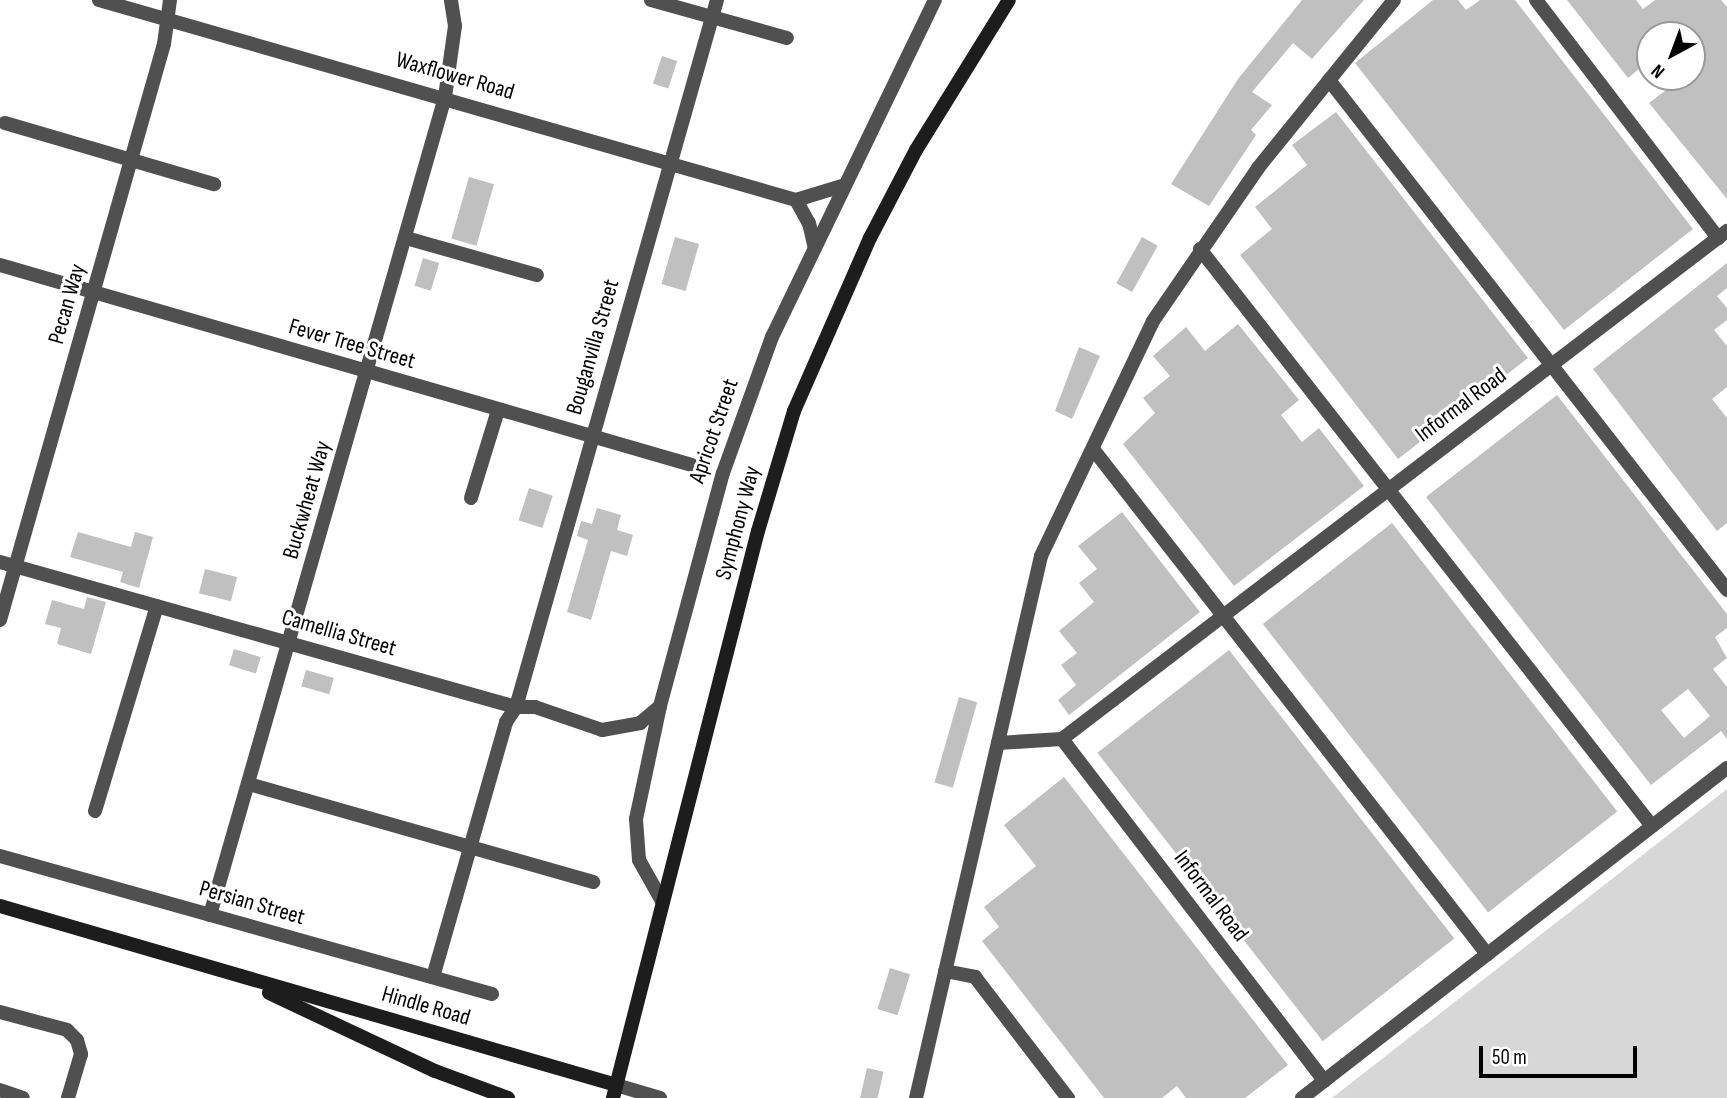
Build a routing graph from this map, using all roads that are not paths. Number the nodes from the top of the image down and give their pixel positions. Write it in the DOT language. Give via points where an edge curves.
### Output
graph roads {
  1 [pos="99,0"];
  2 [pos="170,0"];
  3 [pos="451,0"];
  4 [pos="652,0"];
  5 [pos="717,0"];
  6 [pos="935,0"];
  7 [pos="1009,0"];
  8 [pos="1394,0"];
  9 [pos="1536,0"];
  10 [pos="712,17"];
  11 [pos="167,20"];
  12 [pos="787,38"];
  13 [pos="1329,80"];
  14 [pos="445,97"];
  15 [pos="5,123"];
  16 [pos="131,161"];
  17 [pos="669,162"];
  18 [pos="215,184"];
  19 [pos="842,186"];
  20 [pos="796,200"];
  21 [pos="1722,234"];
  22 [pos="406,238"];
  23 [pos="814,245"];
  24 [pos="1200,249"];
  25 [pos="0,265"];
  26 [pos="537,275"];
  27 [pos="94,293"];
  28 [pos="1552,365"];
  29 [pos="367,372"];
  30 [pos="498,410"];
  31 [pos="591,436"];
  32 [pos="1093,449"];
  33 [pos="692,465"];
  34 [pos="1388,490"];
  35 [pos="471,498"];
  36 [pos="0,562"];
  37 [pos="15,566"];
  38 [pos="1727,590"];
  39 [pos="158,606"];
  40 [pos="1223,616"];
  41 [pos="0,620"];
  42 [pos="290,643"];
  43 [pos="660,706"];
  44 [pos="516,707"];
  45 [pos="1062,739"];
  46 [pos="998,743"];
  47 [pos="1727,768"];
  48 [pos="249,784"];
  49 [pos="95,811"];
  50 [pos="1652,826"];
  51 [pos="470,847"];
  52 [pos="0,856"];
  53 [pos="593,882"];
  54 [pos="662,901"];
  55 [pos="0,906"];
  56 [pos="210,915"];
  57 [pos="1487,954"];
  58 [pos="945,971"];
  59 [pos="223,972"];
  60 [pos="433,978"];
  61 [pos="492,995"];
  62 [pos="0,1012"];
  63 [pos="1324,1081"];
  64 [pos="0,1090"];
  65 [pos="615,1092"];
  66 [pos="23,1098"];
  67 [pos="68,1098"];
  68 [pos="508,1098"];
  69 [pos="660,1098"];
  70 [pos="916,1098"];
  71 [pos="1068,1098"];
  72 [pos="1301,1098"];
  1 -- 11 [label="street, Waxflower Road"];
  2 -- 11 [label="street, Pecan Way"];
  3 -- 14 [label="street, Buckwheat Way" via="455,26"];
  4 -- 10 [label="street"];
  5 -- 10 [label="street, Bouganvilla Street"];
  6 -- 19 [label="street, Apricot Street" via="897,85"];
  7 -- 54 [label="main road, Symphony Way" via="904,172 794,411 758,531"];
  8 -- 13 [label="street"];
  9 -- 21 [label="street"];
  10 -- 12 [label="street"];
  10 -- 17 [label="street, Bouganvilla Street"];
  11 -- 14 [label="street, Waxflower Road"];
  11 -- 16 [label="street, Pecan Way"];
  13 -- 24 [label="street"];
  13 -- 28 [label="street"];
  14 -- 17 [label="street, Waxflower Road"];
  14 -- 22 [label="street, Buckwheat Way"];
  15 -- 16 [label="street"];
  16 -- 18 [label="street"];
  16 -- 27 [label="street, Pecan Way"];
  17 -- 20 [label="street, Waxflower Road"];
  17 -- 31 [label="street, Bouganvilla Street"];
  19 -- 20 [label="street"];
  19 -- 23 [label="street, Apricot Street"];
  20 -- 23 [label="street" via="809,223"];
  21 -- 28 [label="street, Informal Road"];
  22 -- 26 [label="street"];
  22 -- 29 [label="street, Buckwheat Way"];
  23 -- 43 [label="street, Apricot Street" via="735,432"];
  24 -- 32 [label="street" via="1153,321"];
  24 -- 34 [label="street"];
  25 -- 27 [label="street, Fever Tree Street"];
  27 -- 29 [label="street, Fever Tree Street"];
  27 -- 37 [label="street, Pecan Way"];
  28 -- 34 [label="street, Informal Road"];
  28 -- 38 [label="street"];
  29 -- 30 [label="street, Fever Tree Street"];
  29 -- 42 [label="street, Buckwheat Way"];
  30 -- 31 [label="street, Fever Tree Street"];
  30 -- 35 [label="street"];
  31 -- 33 [label="street, Fever Tree Street"];
  31 -- 44 [label="street, Bouganvilla Street"];
  32 -- 40 [label="street"];
  32 -- 46 [label="street" via="1041,556"];
  34 -- 40 [label="street, Informal Road"];
  34 -- 50 [label="street"];
  36 -- 37 [label="street, Camellia Street"];
  37 -- 39 [label="street, Camellia Street"];
  37 -- 41 [label="street, Pecan Way"];
  39 -- 42 [label="street, Camellia Street"];
  39 -- 49 [label="street"];
  40 -- 45 [label="street, Informal Road"];
  40 -- 57 [label="street"];
  42 -- 44 [label="street, Camellia Street"];
  42 -- 48 [label="street, Buckwheat Way"];
  43 -- 44 [label="street, Camellia Street" via="640,723 615,730 589,727 534,707"];
  43 -- 54 [label="street, Apricot Street" via="634,841 640,863"];
  44 -- 51 [label="street, Bouganvilla Street" via="506,722"];
  45 -- 46 [label="street"];
  45 -- 63 [label="street, Informal Road"];
  46 -- 58 [label="street"];
  47 -- 50 [label="street"];
  48 -- 51 [label="street"];
  48 -- 56 [label="street, Buckwheat Way"];
  50 -- 57 [label="street"];
  51 -- 53 [label="street"];
  51 -- 60 [label="street, Bouganvilla Street"];
  52 -- 56 [label="street, Persian Street"];
  54 -- 65 [label="main road, Symphony Way"];
  55 -- 59 [label="main road, Hindle Road"];
  56 -- 60 [label="street, Persian Street"];
  57 -- 63 [label="street"];
  58 -- 70 [label="street"];
  58 -- 71 [label="street" via="975,977"];
  59 -- 65 [label="main road, Hindle Road"];
  59 -- 68 [label="main road, Hindle Road" via="436,1071"];
  60 -- 61 [label="street, Persian Street"];
  62 -- 67 [label="street" via="67,1030 77,1040 81,1054"];
  63 -- 72 [label="street"];
  64 -- 66 [label="street"];
  65 -- 69 [label="street"];
}
